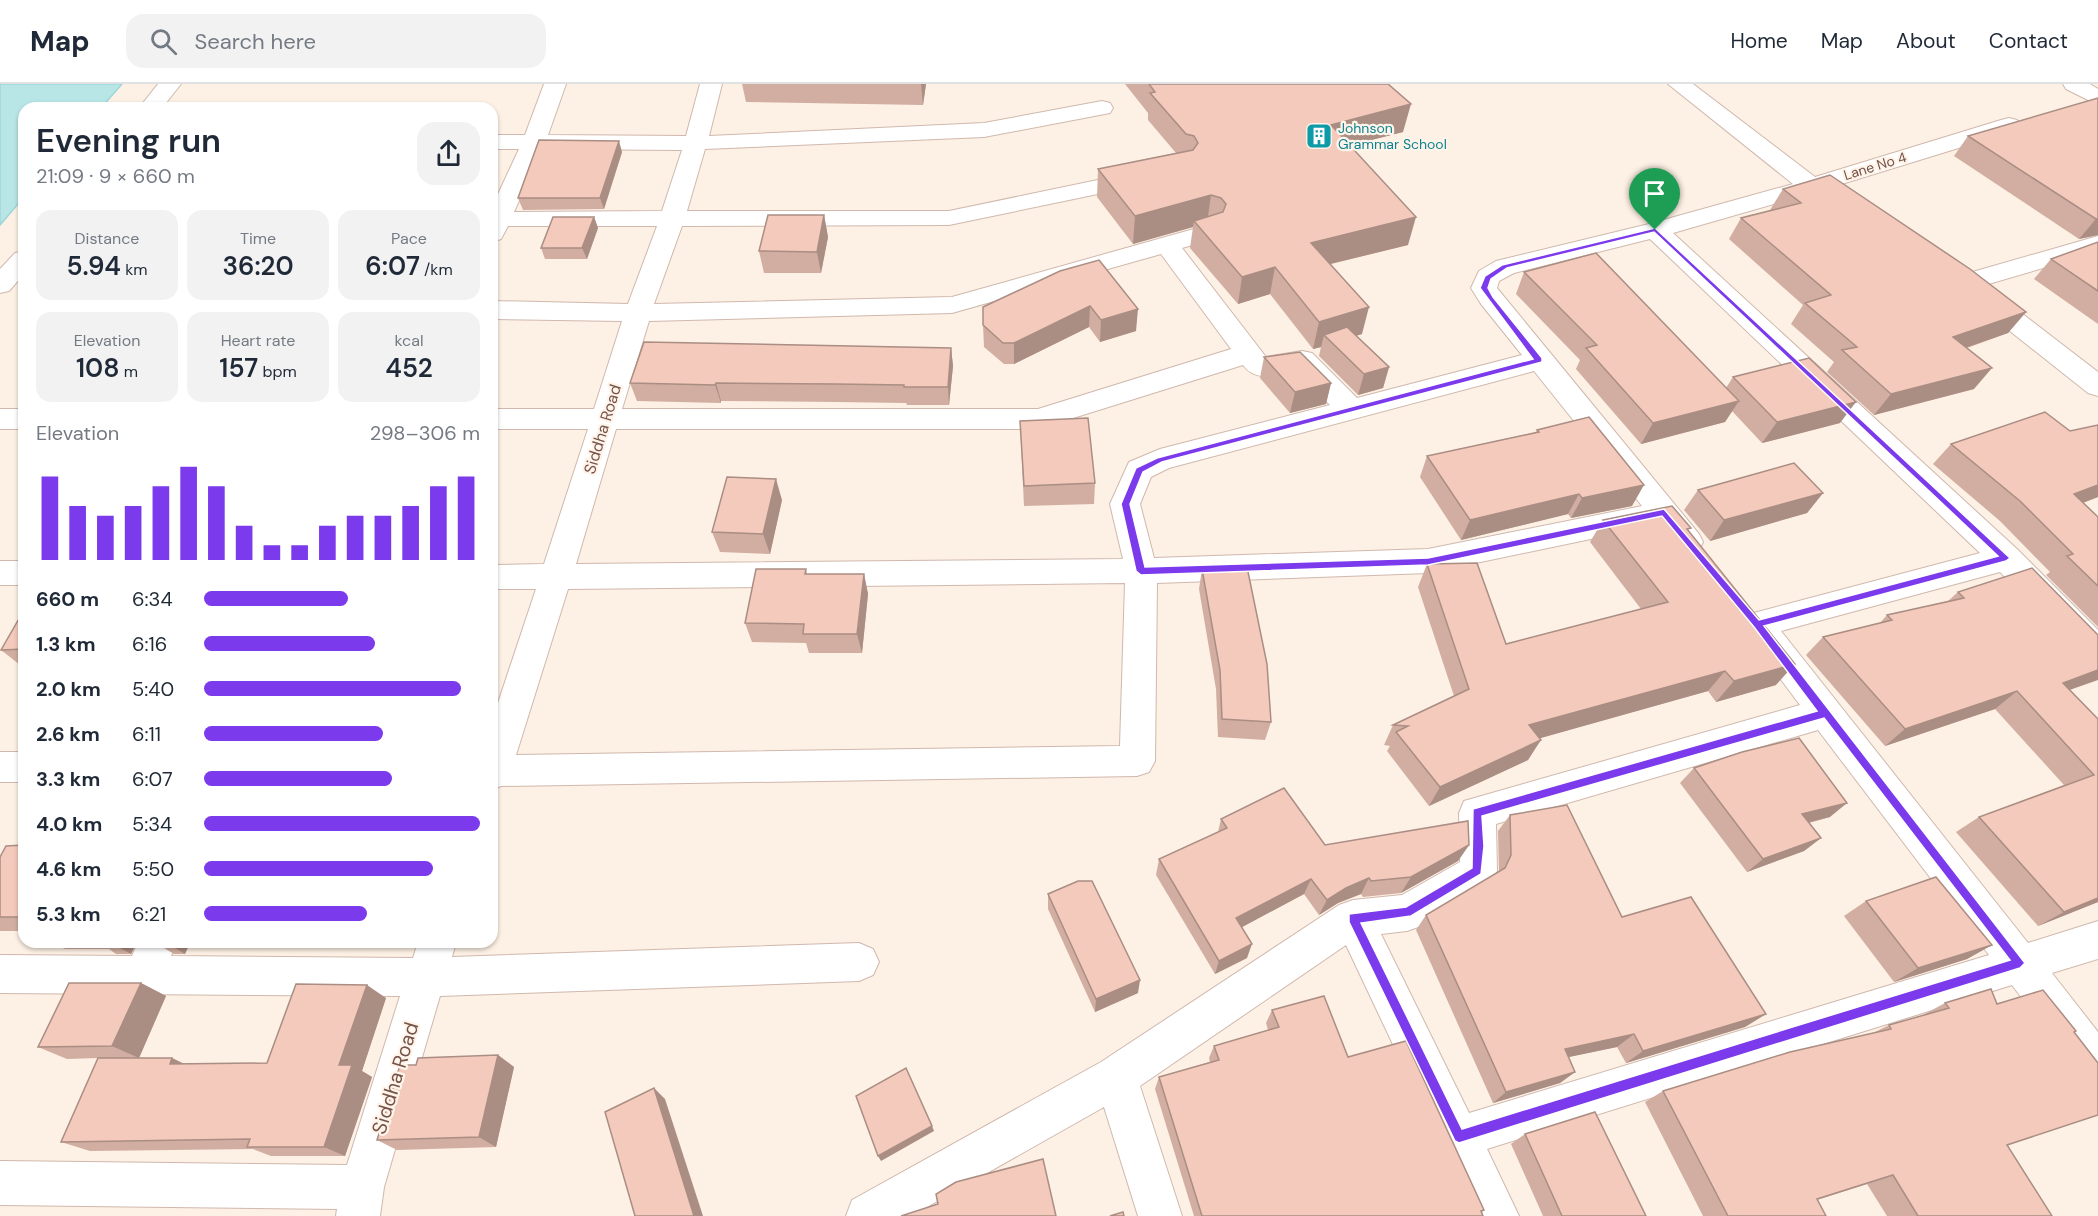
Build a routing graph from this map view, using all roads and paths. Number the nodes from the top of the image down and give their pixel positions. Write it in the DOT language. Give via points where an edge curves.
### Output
graph roads {
  1 [pos="170,84"];
  2 [pos="555,84"];
  3 [pos="711,84"];
  4 [pos="1718,84"];
  5 [pos="1684,87"];
  6 [pos="2075,95"];
  7 [pos="2098,98"];
  8 [pos="155,102"];
  9 [pos="1102,108"];
  10 [pos="2031,119"];
  11 [pos="498,142"];
  12 [pos="534,142"];
  13 [pos="696,143"];
  14 [pos="1158,175"];
  15 [pos="1815,185"];
  16 [pos="1845,202"];
  17 [pos="498,216"];
  18 [pos="672,219"];
  19 [pos="498,224"];
  20 [pos="1655,230"];
  21 [pos="1208,233"];
  22 [pos="2098,244"];
  23 [pos="1167,245"];
  24 [pos="18,266"];
  25 [pos="0,285"];
  26 [pos="498,310"];
  27 [pos="638,313"];
  28 [pos="1247,354"];
  29 [pos="1539,360"];
  30 [pos="2098,386"];
  31 [pos="1351,409"];
  32 [pos="0,418"];
  33 [pos="605,418"];
  34 [pos="18,419"];
  35 [pos="498,419"];
  36 [pos="1664,513"];
  37 [pos="2006,558"];
  38 [pos="1707,564"];
  39 [pos="1141,571"];
  40 [pos="0,573"];
  41 [pos="18,573"];
  42 [pos="498,577"];
  43 [pos="556,577"];
  44 [pos="1736,598"];
  45 [pos="1757,624"];
  46 [pos="2098,651"];
  47 [pos="1825,713"];
  48 [pos="498,754"];
  49 [pos="0,767"];
  50 [pos="18,767"];
  51 [pos="498,772"];
  52 [pos="1353,918"];
  53 [pos="2098,940"];
  54 [pos="150,958"];
  55 [pos="431,960"];
  56 [pos="859,962"];
  57 [pos="2020,963"];
  58 [pos="0,974"];
  59 [pos="2098,1065"];
  60 [pos="1116,1077"];
  61 [pos="1459,1137"];
  62 [pos="0,1183"];
  63 [pos="360,1202"];
  64 [pos="868,1216"];
  65 [pos="1160,1216"];
  66 [pos="1497,1216"];
  1 -- 8 [label="street"];
  2 -- 12 [label="street"];
  3 -- 13 [label="street, Siddha Road"];
  4 -- 5 [label="street"];
  5 -- 15 [label="street"];
  6 -- 7 [label="street"];
  9 -- 13 [label="street" via="984,130"];
  10 -- 15 [label="street, Lane No 4"];
  11 -- 12 [label="street"];
  12 -- 13 [label="street"];
  12 -- 17 [label="street"];
  13 -- 18 [label="street, Siddha Road"];
  14 -- 18 [label="street" via="949,218"];
  15 -- 16 [label="street"];
  15 -- 20 [label="street, Lane No 4"];
  18 -- 19 [label="street"];
  18 -- 27 [label="street, Siddha Road"];
  20 -- 29 [label="street, Lane No 4" via="1505,267 1488,278 1484,288 1490,298"];
  20 -- 37 [label="street"];
  21 -- 23 [label="street"];
  22 -- 30 [label="street" via="1956,277"];
  23 -- 27 [label="street" via="952,305"];
  23 -- 28 [label="street"];
  24 -- 25 [label="street"];
  26 -- 27 [label="street"];
  27 -- 33 [label="street, Siddha Road"];
  28 -- 31 [label="street" via="1259,367 1302,360"];
  28 -- 33 [label="street" via="1038,419"];
  29 -- 31 [label="street"];
  29 -- 36 [label="street"];
  31 -- 39 [label="street" via="1160,460 1139,470 1125,504"];
  32 -- 34 [label="street"];
  33 -- 35 [label="street"];
  33 -- 43 [label="street, Siddha Road"];
  36 -- 38 [label="street"];
  36 -- 39 [label="street" via="1428,561"];
  37 -- 45 [label="street"];
  37 -- 46 [label="street"];
  39 -- 43 [label="street"];
  39 -- 51 [label="street" via="1137,762"];
  40 -- 41 [label="street"];
  42 -- 43 [label="street"];
  43 -- 48 [label="street, Siddha Road"];
  44 -- 45 [label="street"];
  45 -- 47 [label="street"];
  47 -- 52 [label="street" via="1477,813 1478,871 1407,913"];
  47 -- 57 [label="street"];
  49 -- 50 [label="street"];
  52 -- 60 [label="street"];
  52 -- 61 [label="street"];
  53 -- 57 [label="street"];
  54 -- 55 [label="street"];
  54 -- 58 [label="street"];
  55 -- 56 [label="street"];
  55 -- 63 [label="street, Siddha Road"];
  57 -- 59 [label="street"];
  57 -- 61 [label="street"];
  60 -- 64 [label="street"];
  60 -- 65 [label="street"];
  61 -- 66 [label="street"];
  62 -- 63 [label="street"];
}
